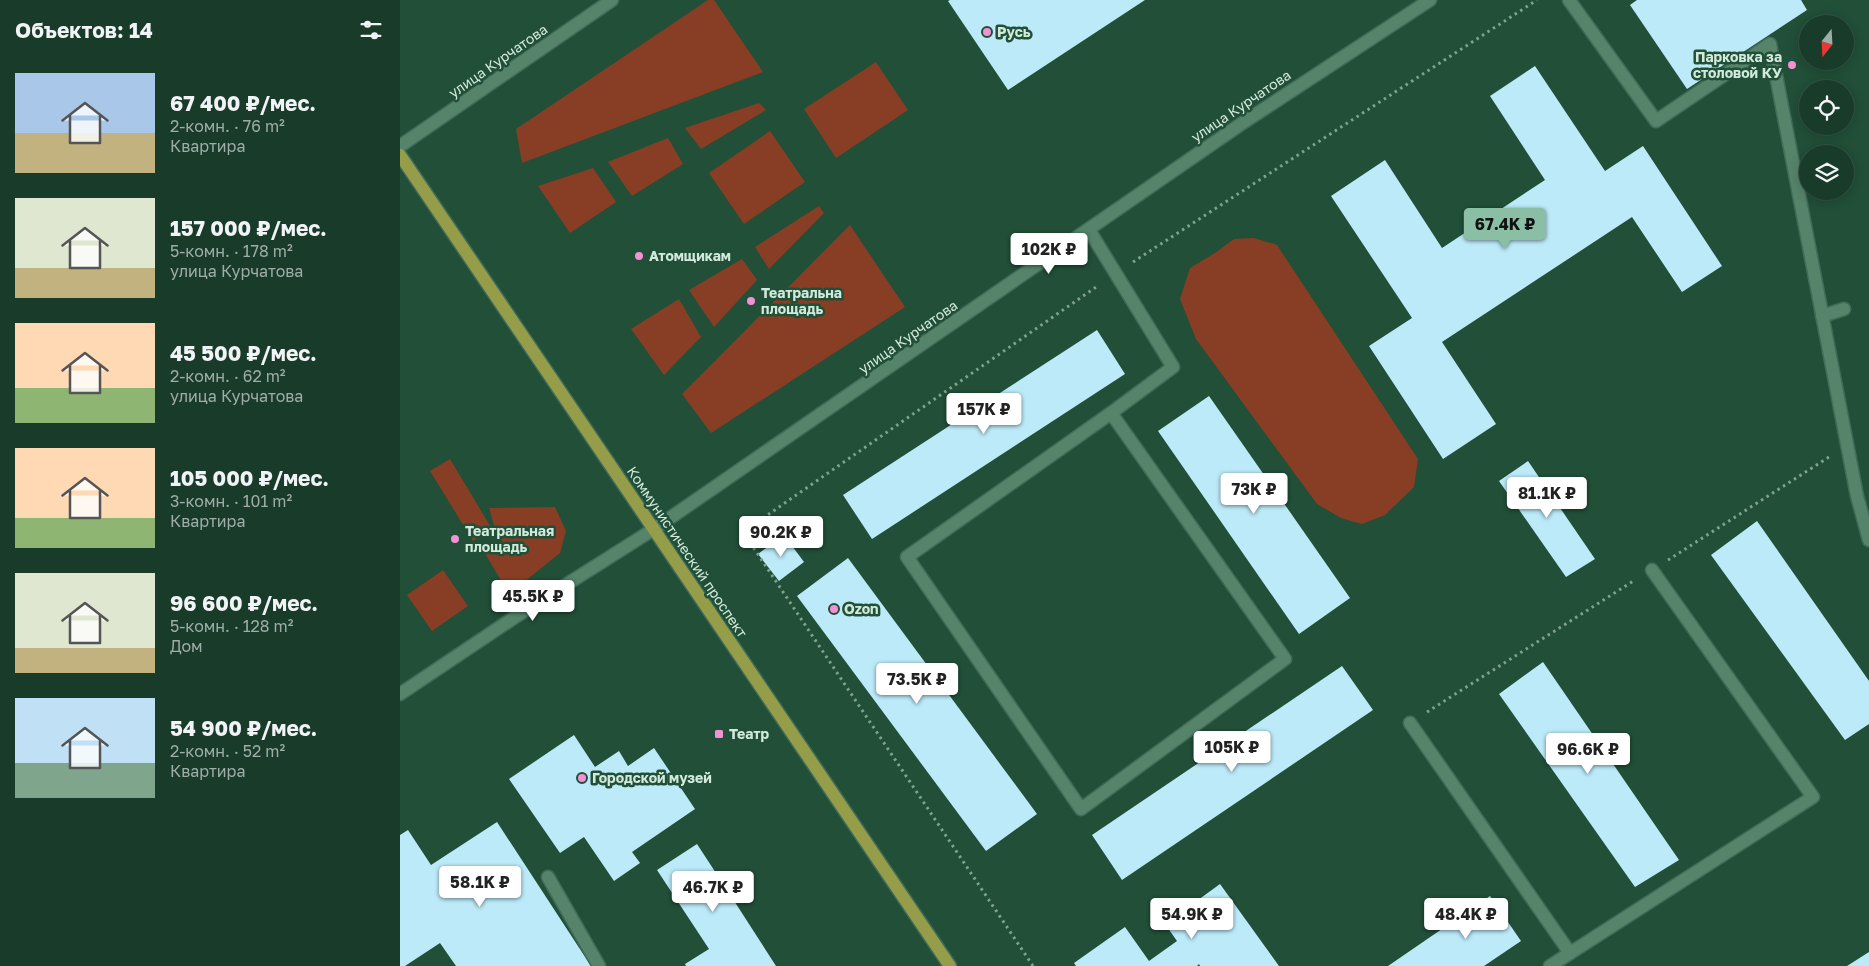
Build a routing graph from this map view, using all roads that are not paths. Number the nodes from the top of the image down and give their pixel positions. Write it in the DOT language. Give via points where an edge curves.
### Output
graph roads {
  1 [pos="612,0"];
  2 [pos="1430,0"];
  3 [pos="1569,0"];
  4 [pos="400,146"];
  5 [pos="400,155"];
  6 [pos="1089,230"];
  7 [pos="1844,309"];
  8 [pos="1822,316"];
  9 [pos="1111,413"];
  10 [pos="654,529"];
  11 [pos="1869,540"];
  12 [pos="1652,570"];
  13 [pos="400,694"];
  14 [pos="1410,723"];
  15 [pos="548,877"];
  16 [pos="1570,953"];
  17 [pos="599,966"];
  18 [pos="950,966"];
  19 [pos="1550,966"];
  1 -- 4 [label="street, улица Курчатова"];
  2 -- 6 [label="street, улица Курчатова" via="1241,124"];
  3 -- 8 [label="street" via="1656,121 1770,44"];
  5 -- 10 [label="main road, Коммунистический проспект"];
  6 -- 9 [label="street" via="1173,367"];
  6 -- 10 [label="street, улица Курчатова"];
  7 -- 8 [label="street"];
  8 -- 11 [label="street" via="1857,496"];
  9 -- 9 [label="street" via="907,557 1081,809 1285,659"];
  10 -- 13 [label="street, улица Курчатова"];
  10 -- 18 [label="main road, Коммунистический проспект"];
  12 -- 16 [label="street" via="1813,797"];
  14 -- 16 [label="street"];
  15 -- 17 [label="street"];
  16 -- 19 [label="street"];
}
